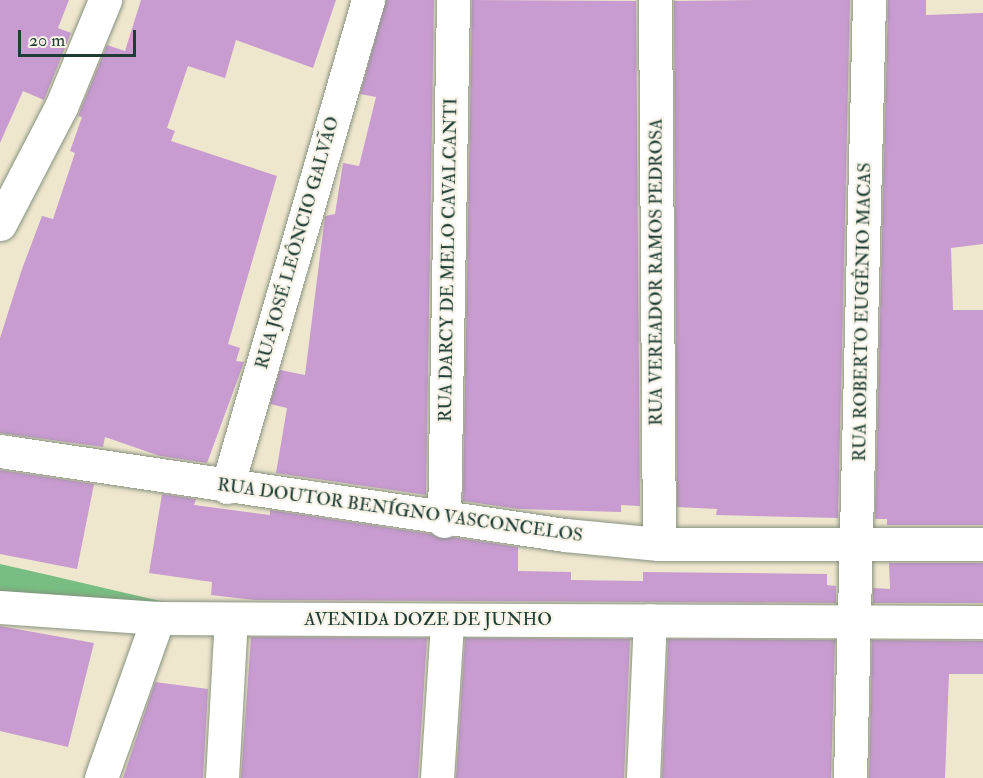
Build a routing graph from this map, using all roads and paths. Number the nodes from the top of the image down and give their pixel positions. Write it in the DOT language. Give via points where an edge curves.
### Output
graph roads {
  1 [pos="105,0"];
  2 [pos="368,0"];
  3 [pos="453,0"];
  4 [pos="655,0"];
  5 [pos="869,0"];
  6 [pos="0,224"];
  7 [pos="0,451"];
  8 [pos="227,487"];
  9 [pos="444,520"];
  10 [pos="659,544"];
  11 [pos="983,544"];
  12 [pos="859,545"];
  13 [pos="0,607"];
  14 [pos="158,618"];
  15 [pos="231,619"];
  16 [pos="650,620"];
  17 [pos="447,622"];
  18 [pos="983,622"];
  19 [pos="856,624"];
  20 [pos="100,778"];
  21 [pos="222,778"];
  22 [pos="437,778"];
  23 [pos="643,778"];
  24 [pos="850,778"];
  1 -- 6 [label="street" via="61,107"];
  2 -- 8 [label="street, RUA JOSÉ LEÔNCIO GALVÃO"];
  3 -- 9 [label="street, RUA DARCY DE MELO CAVALCANTI"];
  4 -- 10 [label="street, RUA VEREADOR RAMOS PEDROSA"];
  5 -- 12 [label="street, RUA ROBERTO EUGÊNIO MACAS"];
  7 -- 8 [label="street, RUA DOUTOR BENÍGNO VASCONCELOS"];
  8 -- 9 [label="street, RUA DOUTOR BENÍGNO VASCONCELOS"];
  9 -- 10 [label="street, RUA DOUTOR BENÍGNO VASCONCELOS"];
  10 -- 12 [label="street, RUA DOUTOR BENÍGNO VASCONCELOS"];
  11 -- 12 [label="street, RUA DOUTOR BENÍGNO VASCONCELOS"];
  12 -- 19 [label="street, RUA ROBERTO EUGÊNIO MACAS"];
  13 -- 14 [label="street, AVENIDA DOZE DE JUNHO"];
  14 -- 15 [label="street, AVENIDA DOZE DE JUNHO"];
  14 -- 20 [label="street"];
  15 -- 17 [label="street, AVENIDA DOZE DE JUNHO"];
  15 -- 21 [label="street"];
  16 -- 17 [label="street, AVENIDA DOZE DE JUNHO"];
  16 -- 19 [label="street, AVENIDA DOZE DE JUNHO"];
  16 -- 23 [label="street"];
  17 -- 22 [label="street"];
  18 -- 19 [label="street, AVENIDA DOZE DE JUNHO"];
  19 -- 24 [label="street, RUA ROBERTO EUGÊNIO MACAS"];
}
